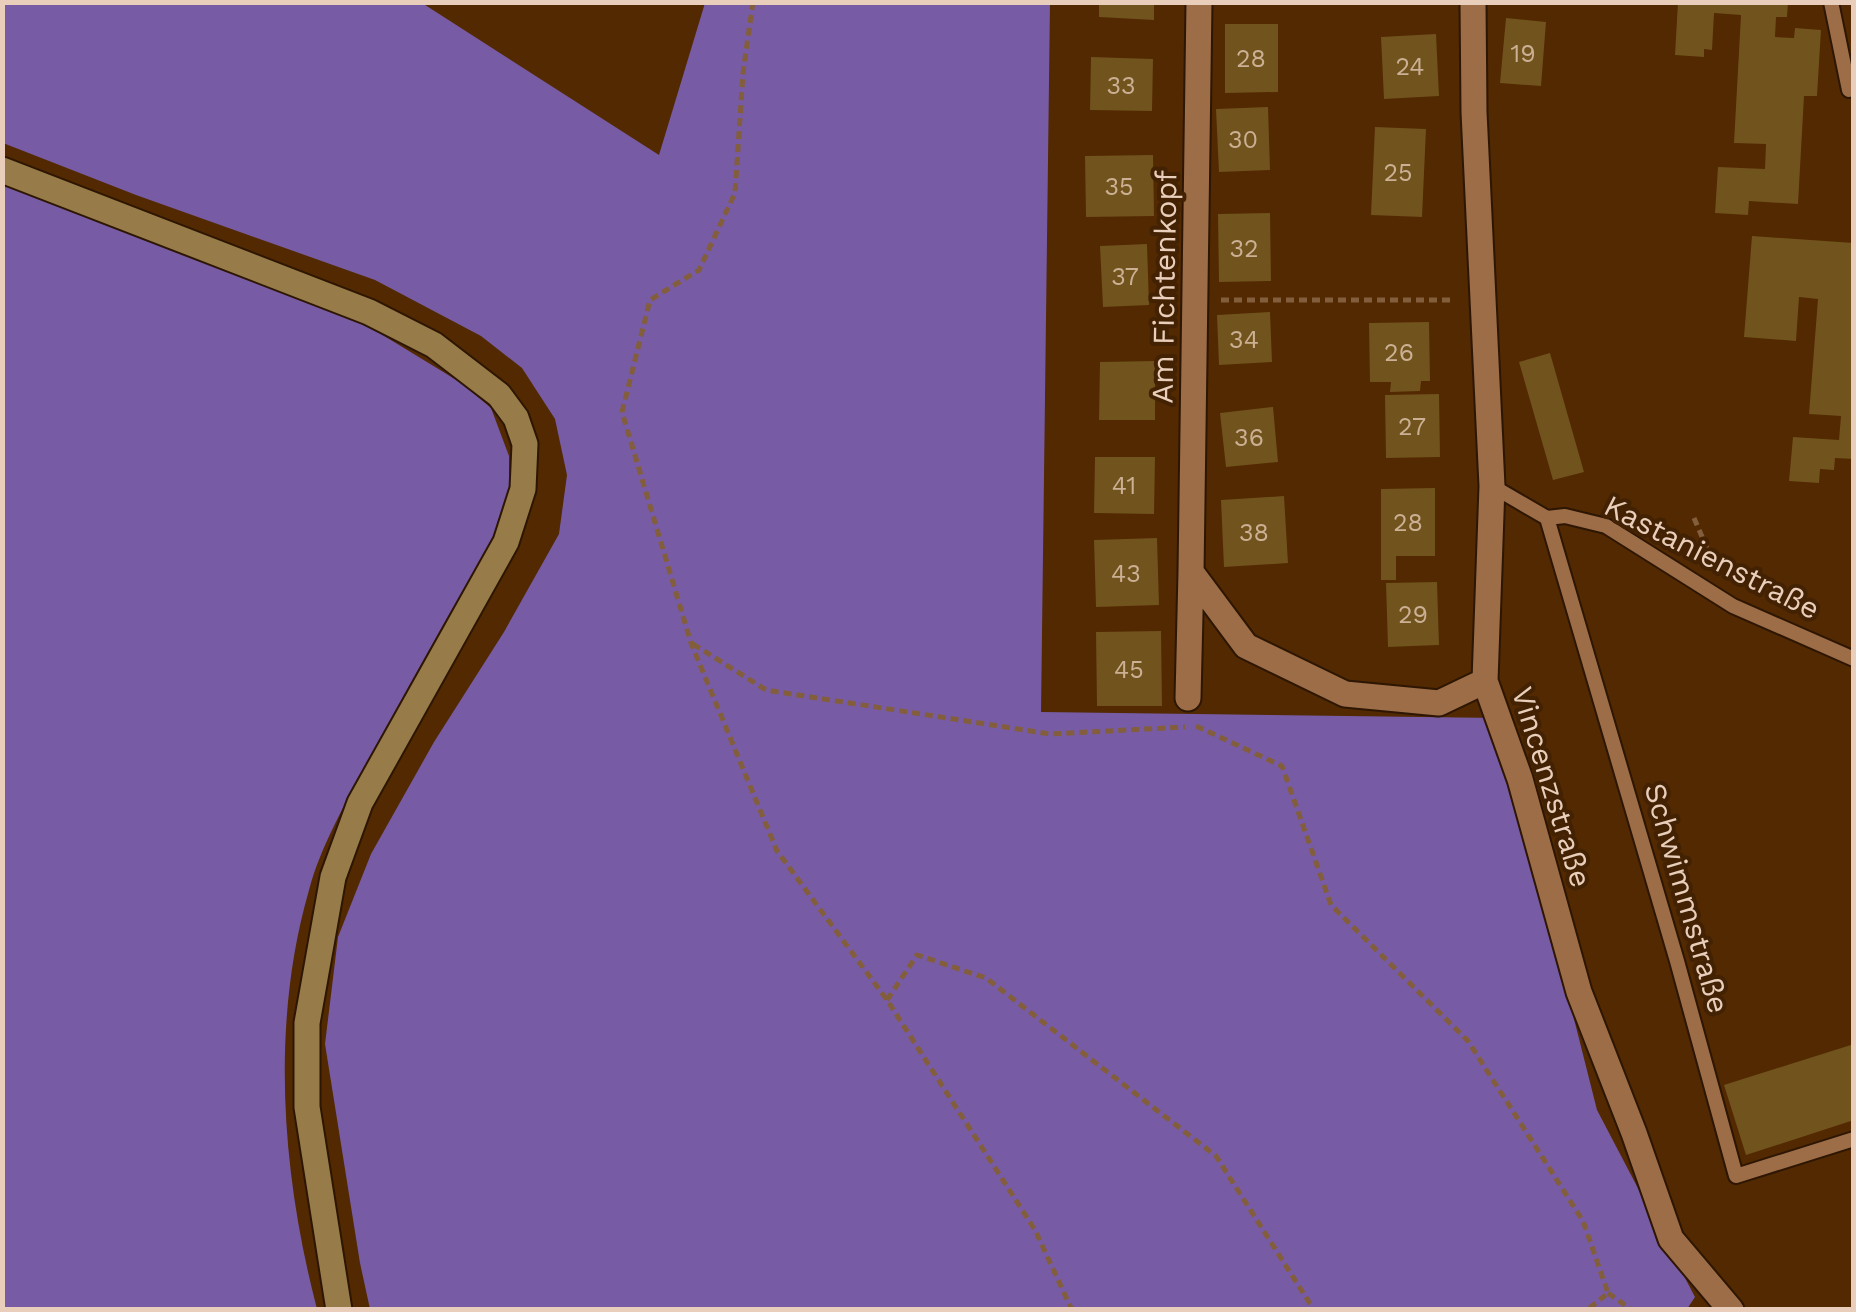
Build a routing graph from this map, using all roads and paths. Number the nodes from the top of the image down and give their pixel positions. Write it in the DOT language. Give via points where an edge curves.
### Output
graph roads {
  1 [pos="752,2"];
  2 [pos="1199,2"];
  3 [pos="1472,2"];
  4 [pos="1831,2"];
  5 [pos="1848,90"];
  6 [pos="2,170"];
  7 [pos="1430,298"];
  8 [pos="1197,300"];
  9 [pos="1492,486"];
  10 [pos="1547,518"];
  11 [pos="1694,518"];
  12 [pos="1191,572"];
  13 [pos="1733,606"];
  14 [pos="690,643"];
  15 [pos="1854,659"];
  16 [pos="1484,681"];
  17 [pos="1188,698"];
  18 [pos="887,1000"];
  19 [pos="1854,1138"];
  20 [pos="1608,1293"];
  21 [pos="339,1310"];
  22 [pos="1072,1310"];
  23 [pos="1314,1310"];
  24 [pos="1587,1310"];
  25 [pos="1632,1310"];
  26 [pos="1731,1310"];
  1 -- 14 [label="path" via="735,194 699,270 650,300 622,412"];
  2 -- 8 [label="street, Am Fichtenkopf"];
  3 -- 9 [label="street, Vincenzstraße"];
  4 -- 5 [label="lane"];
  6 -- 21 [label="main road" via="369,312 434,345 498,396 525,444 523,490 506,542 360,802 333,877 306,1023 307,1107"];
  7 -- 8 [label="path"];
  8 -- 12 [label="street, Am Fichtenkopf"];
  9 -- 10 [label="lane, Kastanienstraße"];
  9 -- 16 [label="street, Vincenzstraße"];
  10 -- 13 [label="lane, Kastanienstraße" via="1606,526"];
  10 -- 19 [label="lane, Schwimmstraße" via="1736,1176"];
  11 -- 13 [label="path"];
  12 -- 16 [label="street" via="1246,646 1345,694 1439,703"];
  12 -- 17 [label="street, Am Fichtenkopf"];
  13 -- 15 [label="lane, Kastanienstraße"];
  14 -- 18 [label="path" via="777,851"];
  14 -- 20 [label="path" via="766,690 1050,734 1198,726 1282,766 1331,905 1468,1042 1583,1221"];
  16 -- 26 [label="street, Vincenzstraße" via="1520,779 1578,992 1671,1239"];
  18 -- 22 [label="path" via="1034,1230"];
  18 -- 23 [label="path" via="917,955 986,978 1216,1156"];
  20 -- 24 [label="path"];
  20 -- 25 [label="path"];
}
